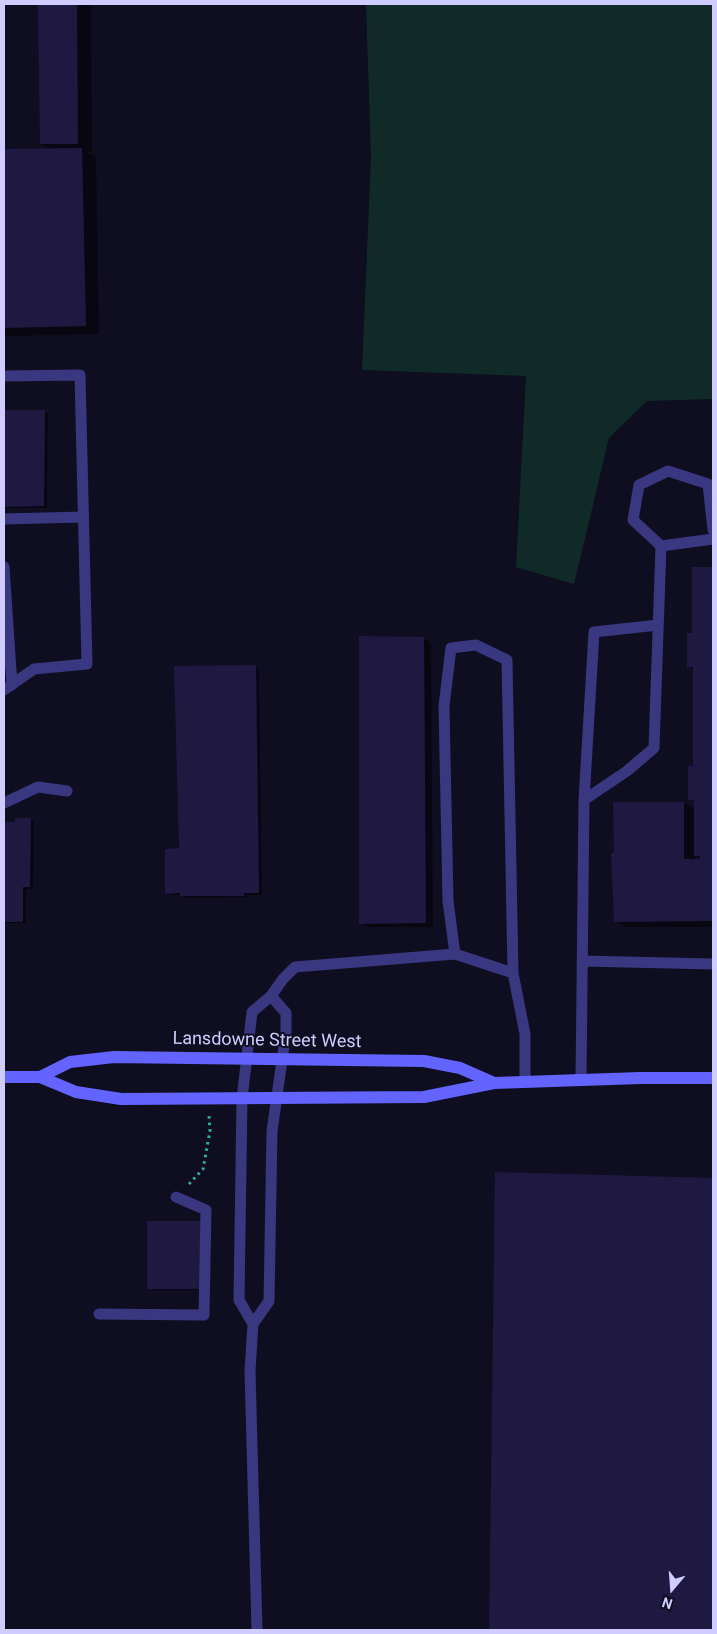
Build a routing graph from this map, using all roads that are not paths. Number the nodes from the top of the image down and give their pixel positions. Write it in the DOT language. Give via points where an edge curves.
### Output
graph roads {
  1 [pos="4,376"];
  2 [pos="83,517"];
  3 [pos="4,519"];
  4 [pos="713,530"];
  5 [pos="713,539"];
  6 [pos="661,546"];
  7 [pos="4,567"];
  8 [pos="658,625"];
  9 [pos="8,688"];
  10 [pos="67,791"];
  11 [pos="584,800"];
  12 [pos="4,804"];
  13 [pos="455,954"];
  14 [pos="582,961"];
  15 [pos="713,964"];
  16 [pos="514,973"];
  17 [pos="271,996"];
  18 [pos="246,1059"];
  19 [pos="282,1059"];
  20 [pos="4,1077"];
  21 [pos="40,1077"];
  22 [pos="713,1078"];
  23 [pos="581,1080"];
  24 [pos="525,1081"];
  25 [pos="494,1083"];
  26 [pos="242,1099"];
  27 [pos="277,1099"];
  28 [pos="176,1197"];
  29 [pos="99,1314"];
  30 [pos="253,1324"];
  31 [pos="258,1630"];
  1 -- 2 [label="lane" via="80,375"];
  2 -- 3 [label="lane"];
  2 -- 9 [label="lane" via="86,664 34,669"];
  4 -- 6 [label="lane" via="708,484 668,471 639,485 633,520"];
  5 -- 6 [label="lane"];
  6 -- 8 [label="lane"];
  7 -- 9 [label="lane"];
  8 -- 11 [label="lane" via="654,748"];
  8 -- 11 [label="lane" via="594,632"];
  10 -- 12 [label="lane" via="38,787"];
  11 -- 14 [label="lane"];
  13 -- 16 [label="lane"];
  13 -- 16 [label="lane" via="448,901 444,706 450,648 476,645 508,660"];
  13 -- 17 [label="lane" via="295,967"];
  14 -- 15 [label="lane"];
  14 -- 23 [label="lane"];
  16 -- 24 [label="lane" via="525,1034"];
  17 -- 18 [label="lane" via="252,1012"];
  17 -- 19 [label="lane" via="286,1013"];
  18 -- 19 [label="main road, Lansdowne Street West"];
  18 -- 21 [label="main road, Lansdowne Street West" via="114,1056 70,1062"];
  18 -- 26 [label="lane"];
  19 -- 25 [label="main road, Lansdowne Street West" via="424,1061 460,1068"];
  19 -- 27 [label="lane"];
  20 -- 21 [label="main road, Lansdowne Street West"];
  21 -- 26 [label="main road, Lansdowne Street West" via="76,1092 121,1099"];
  22 -- 23 [label="main road, Lansdowne Street West"];
  23 -- 24 [label="main road, Lansdowne Street West"];
  24 -- 25 [label="main road, Lansdowne Street West"];
  25 -- 27 [label="main road, Lansdowne Street West" via="424,1097"];
  26 -- 27 [label="main road, Lansdowne Street West"];
  26 -- 30 [label="lane" via="239,1300"];
  27 -- 30 [label="lane" via="272,1131 269,1301"];
  28 -- 29 [label="lane" via="206,1210 204,1315"];
  30 -- 31 [label="lane" via="250,1371"];
}
